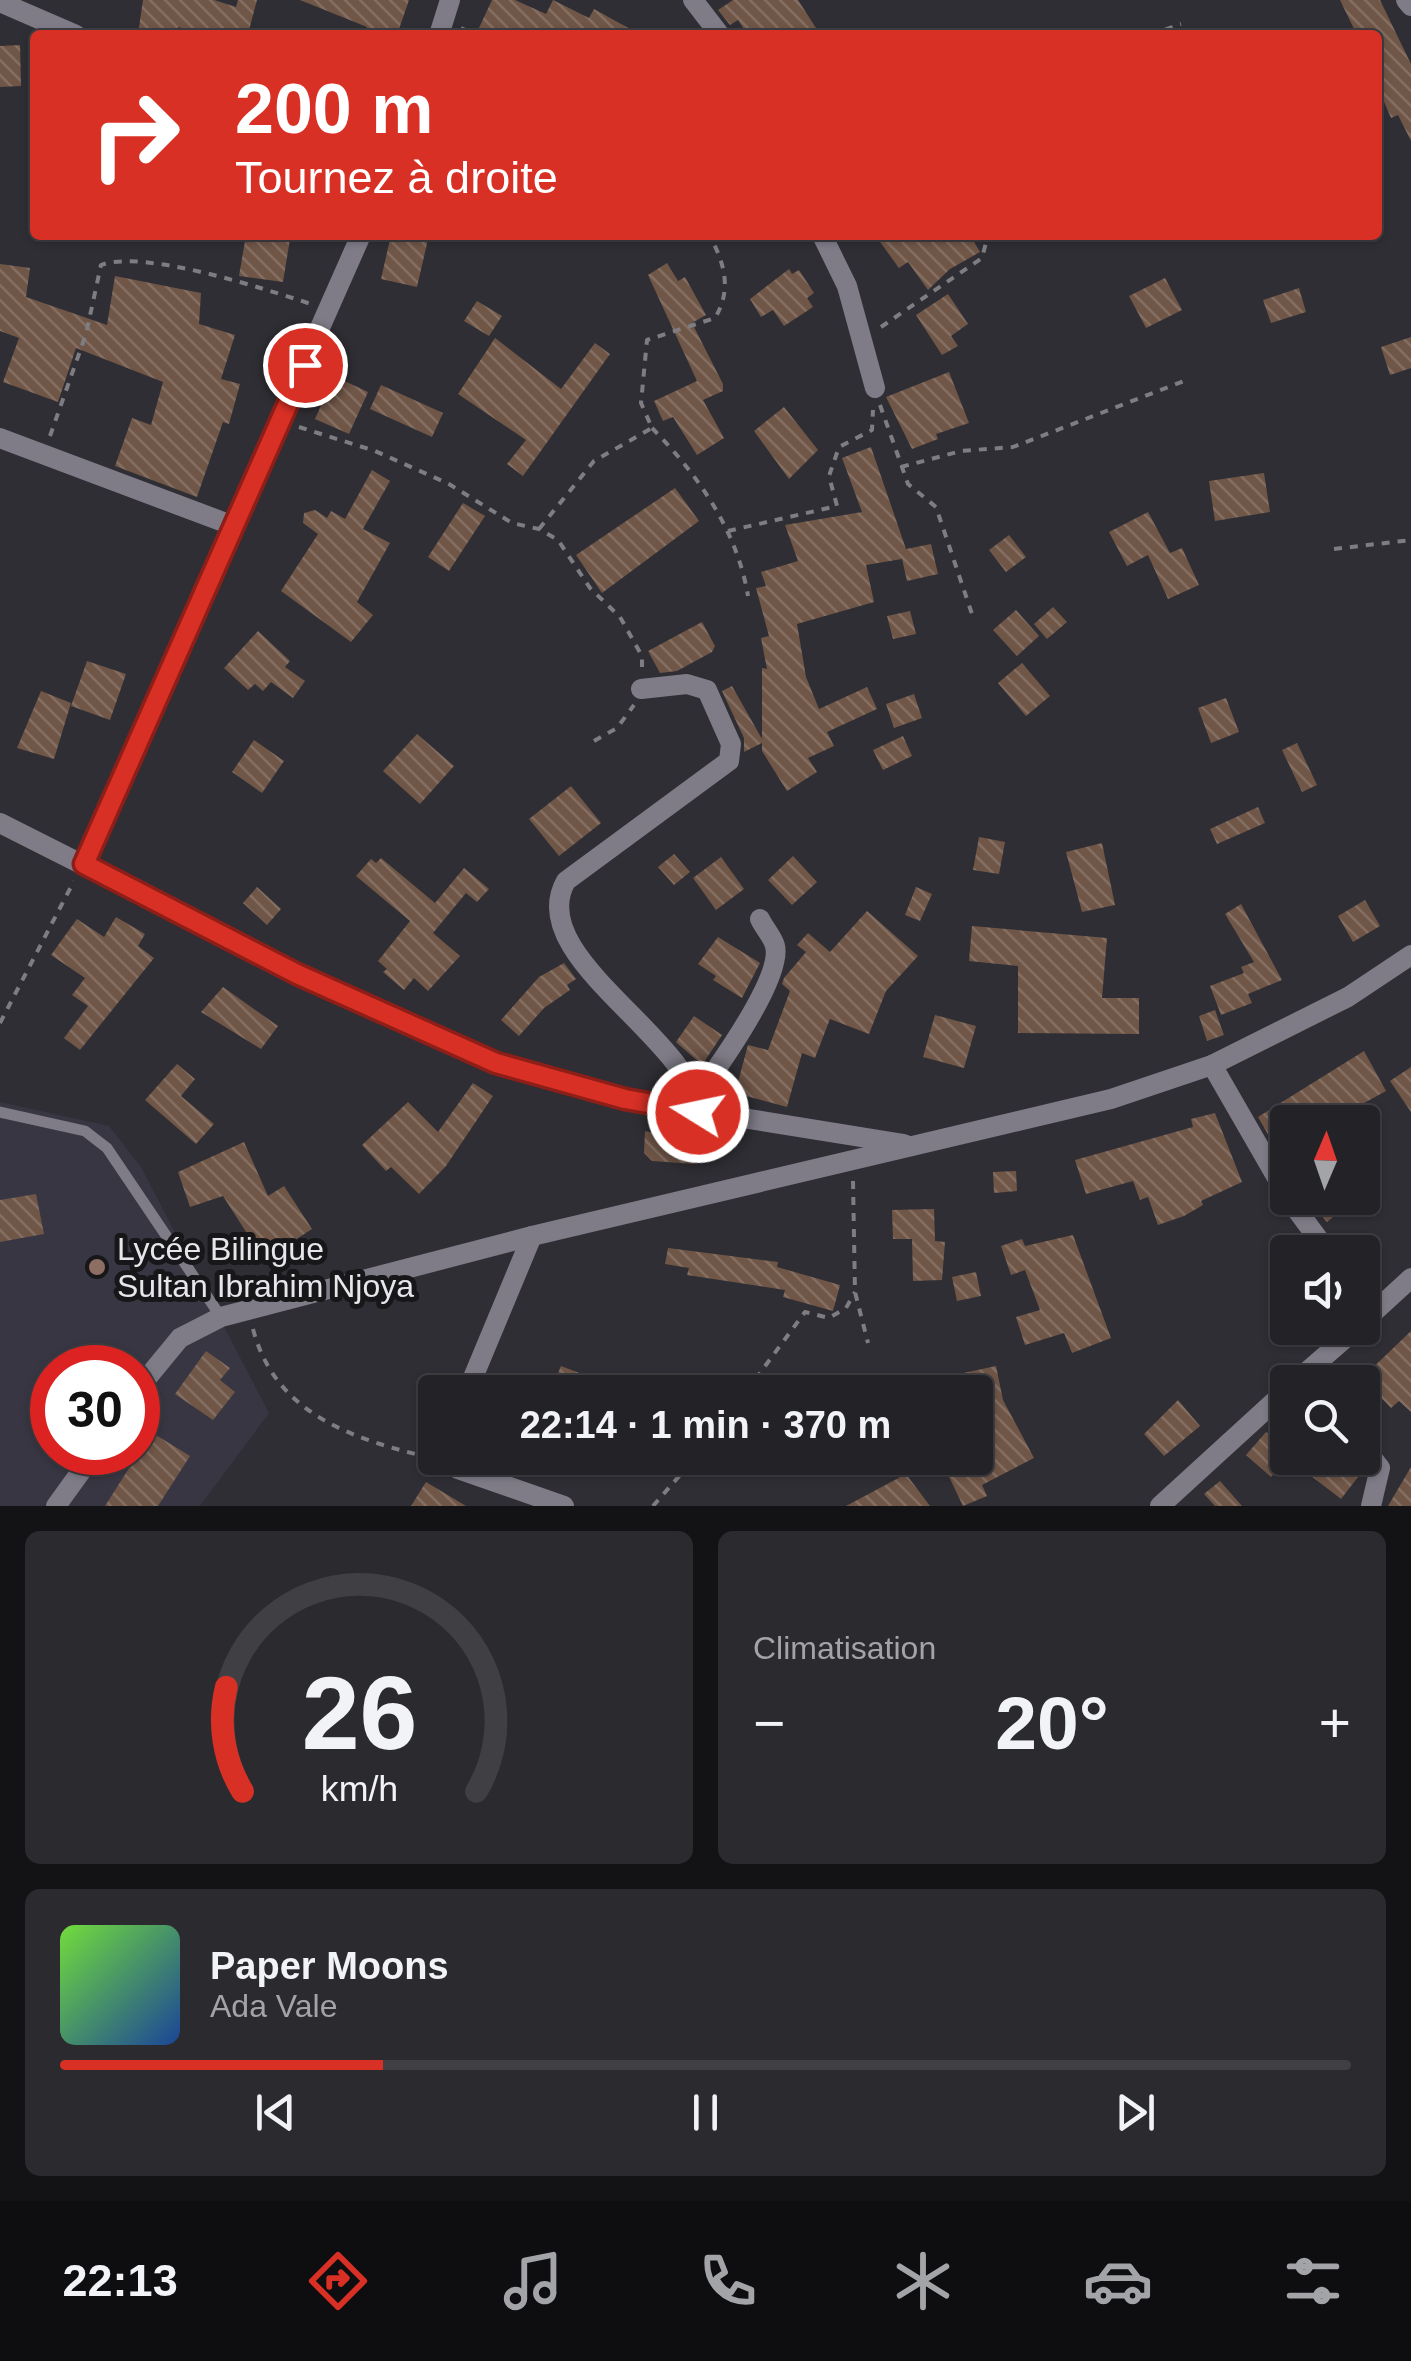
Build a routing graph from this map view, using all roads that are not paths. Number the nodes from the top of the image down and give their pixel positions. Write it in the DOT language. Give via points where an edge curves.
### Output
graph roads {
  1 [pos="450,0"];
  2 [pos="693,0"];
  3 [pos="1406,0"];
  4 [pos="0,2"];
  5 [pos="1411,6"];
  6 [pos="64,30"];
  7 [pos="441,30"];
  8 [pos="716,30"];
  9 [pos="359,240"];
  10 [pos="824,240"];
  11 [pos="875,388"];
  12 [pos="0,438"];
  13 [pos="234,526"];
  14 [pos="641,689"];
  15 [pos="0,823"];
  16 [pos="84,864"];
  17 [pos="760,920"];
  18 [pos="1411,955"];
  19 [pos="1212,1065"];
  20 [pos="697,1104"];
  21 [pos="0,1112"];
  22 [pos="914,1145"];
  23 [pos="1270,1166"];
  24 [pos="532,1236"];
  25 [pos="1411,1278"];
  26 [pos="1380,1302"];
  27 [pos="221,1317"];
  28 [pos="1333,1345"];
  29 [pos="160,1362"];
  30 [pos="1312,1365"];
  31 [pos="474,1375"];
  32 [pos="1270,1405"];
  33 [pos="78,1475"];
  34 [pos="484,1475"];
  35 [pos="1378,1475"];
  36 [pos="56,1506"];
  37 [pos="564,1506"];
  38 [pos="1160,1506"];
  39 [pos="1371,1506"];
  1 -- 7 [label="street"];
  2 -- 8 [label="street"];
  3 -- 5 [label="street"];
  4 -- 6 [label="street"];
  9 -- 13 [label="street"];
  10 -- 11 [label="street" via="847,286"];
  12 -- 13 [label="street"];
  13 -- 16 [label="street"];
  14 -- 20 [label="street" via="687,684 707,690 730,744 729,761 566,881 557,896 558,916 605,988 677,1059"];
  15 -- 16 [label="street"];
  16 -- 20 [label="street" via="315,982 496,1063 625,1099"];
  17 -- 20 [label="street" via="775,946 771,974"];
  18 -- 19 [label="street" via="1348,998"];
  19 -- 22 [label="street" via="1059,1114"];
  19 -- 23 [label="street"];
  20 -- 22 [label="street"];
  21 -- 27 [label="lane" via="85,1130 107,1148"];
  22 -- 24 [label="street"];
  24 -- 27 [label="street"];
  24 -- 31 [label="street"];
  25 -- 26 [label="street"];
  27 -- 29 [label="street" via="180,1338"];
  28 -- 30 [label="street"];
  32 -- 38 [label="street"];
  33 -- 36 [label="street"];
  34 -- 37 [label="street"];
  35 -- 39 [label="street"];
}
